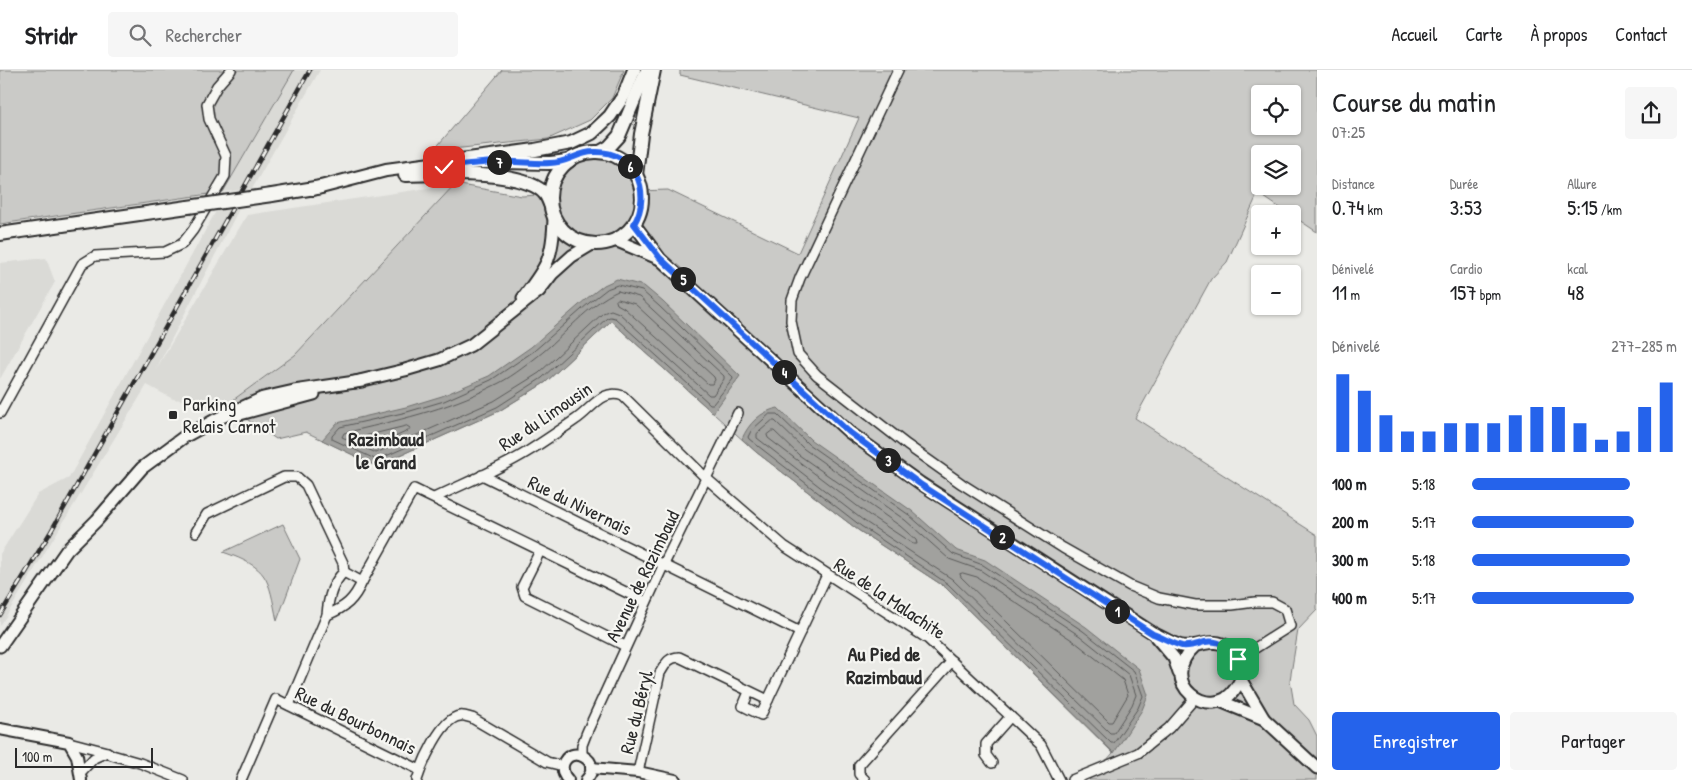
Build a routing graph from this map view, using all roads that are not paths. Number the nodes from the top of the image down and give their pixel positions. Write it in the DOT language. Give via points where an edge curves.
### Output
graph roads {
  1 [pos="231,70"];
  2 [pos="634,70"];
  3 [pos="647,70"];
  4 [pos="654,70"];
  5 [pos="898,70"];
  6 [pos="600,152"];
  7 [pos="569,161"];
  8 [pos="402,175"];
  9 [pos="636,175"];
  10 [pos="313,189"];
  11 [pos="550,204"];
  12 [pos="554,218"];
  13 [pos="634,224"];
  14 [pos="0,234"];
  15 [pos="615,240"];
  16 [pos="592,244"];
  17 [pos="660,258"];
  18 [pos="515,310"];
  19 [pos="0,411"];
  20 [pos="738,413"];
  21 [pos="482,475"];
  22 [pos="707,479"];
  23 [pos="434,498"];
  24 [pos="196,532"];
  25 [pos="540,551"];
  26 [pos="664,564"];
  27 [pos="344,572"];
  28 [pos="827,575"];
  29 [pos="362,582"];
  30 [pos="646,602"];
  31 [pos="327,615"];
  32 [pos="800,632"];
  33 [pos="1153,634"];
  34 [pos="0,646"];
  35 [pos="625,646"];
  36 [pos="1195,646"];
  37 [pos="1238,659"];
  38 [pos="952,661"];
  39 [pos="1180,676"];
  40 [pos="1241,680"];
  41 [pos="749,692"];
  42 [pos="1194,698"];
  43 [pos="768,700"];
  44 [pos="1220,701"];
  45 [pos="289,705"];
  46 [pos="1010,717"];
  47 [pos="1264,719"];
  48 [pos="0,729"];
  49 [pos="69,742"];
  50 [pos="107,752"];
  51 [pos="582,755"];
  52 [pos="992,763"];
  53 [pos="563,766"];
  54 [pos="591,768"];
  55 [pos="1317,768"];
  56 [pos="420,770"];
  57 [pos="638,772"];
  58 [pos="81,776"];
  59 [pos="183,780"];
  60 [pos="241,780"];
  61 [pos="417,780"];
  62 [pos="568,780"];
  63 [pos="586,780"];
  64 [pos="674,780"];
  65 [pos="865,780"];
  66 [pos="1059,780"];
  67 [pos="1072,780"];
  1 -- 19 [label="street" via="207,104 209,119 226,156 226,176 193,230 182,244 165,252 95,256 82,264"];
  2 -- 10 [label="main road" via="624,95 610,116 592,132 572,143 386,170"];
  3 -- 6 [label="main road" via="619,136 610,147"];
  4 -- 9 [label="main road"];
  5 -- 37 [label="street" via="792,300 791,314 798,354 817,376 962,484 1130,586 1160,598 1195,605 1272,602 1285,609 1290,626"];
  6 -- 7 [label="main road" via="585,153"];
  6 -- 9 [label="main road" via="622,160"];
  7 -- 8 [label="main road" via="550,164 500,162"];
  7 -- 11 [label="main road" via="554,178"];
  8 -- 10 [label="main road"];
  8 -- 11 [label="main road" via="510,178 541,190"];
  9 -- 13 [label="main road" via="642,200"];
  10 -- 14 [label="main road, bridge"];
  11 -- 12 [label="main road"];
  12 -- 16 [label="main road" via="572,237"];
  12 -- 18 [label="main road" via="550,256 544,270"];
  13 -- 15 [label="main road"];
  13 -- 17 [label="main road"];
  15 -- 16 [label="main road"];
  15 -- 17 [label="main road"];
  16 -- 18 [label="main road" via="572,256 552,274 540,291"];
  17 -- 33 [label="main road" via="849,432 920,484"];
  18 -- 34 [label="main road" via="471,345 439,360 362,380 263,398 184,437 142,468 67,550"];
  20 -- 22 [label="street, Avenue de Razimbaud"];
  21 -- 22 [label="street, Rue du Limousin" via="526,453 586,413 602,397 616,394 623,396"];
  21 -- 23 [label="street, Rue du Limousin"];
  21 -- 26 [label="street, Rue du Nivernais"];
  22 -- 26 [label="street, Avenue de Razimbaud"];
  22 -- 28 [label="street, Rue de la Malachite" via="784,546"];
  23 -- 25 [label="street"];
  23 -- 29 [label="street" via="414,489"];
  24 -- 27 [label="street" via="207,514 284,477 297,477 306,485 343,563"];
  25 -- 30 [label="street"];
  25 -- 35 [label="street" via="522,588 525,596"];
  26 -- 30 [label="street, Avenue de Razimbaud"];
  26 -- 32 [label="street, Rue du Nivernais"];
  27 -- 29 [label="street"];
  27 -- 31 [label="street" via="336,579"];
  28 -- 32 [label="street"];
  28 -- 38 [label="street, Rue de la Malachite" via="928,639"];
  29 -- 31 [label="street" via="356,596 341,609"];
  30 -- 35 [label="street, Avenue de Razimbaud"];
  31 -- 45 [label="street"];
  32 -- 43 [label="street"];
  33 -- 36 [label="main road" via="1181,646"];
  33 -- 39 [label="main road" via="1174,658"];
  35 -- 51 [label="street, Avenue de Razimbaud" via="587,732"];
  36 -- 37 [label="main road" via="1219,643"];
  36 -- 39 [label="main road" via="1186,654"];
  37 -- 40 [label="main road"];
  38 -- 46 [label="street, Rue de la Malachite"];
  38 -- 65 [label="street" via="859,765 859,774"];
  39 -- 42 [label="main road" via="1185,689"];
  40 -- 44 [label="main road" via="1232,694"];
  40 -- 47 [label="main road"];
  41 -- 43 [label="street, Rue du Béryl"];
  41 -- 43 [label="street" via="743,706 762,715"];
  41 -- 57 [label="street, Rue du Béryl" via="679,657 667,661 660,673"];
  42 -- 44 [label="main road"];
  42 -- 67 [label="street" via="1170,728 1138,753"];
  44 -- 47 [label="main road"];
  45 -- 56 [label="street, Rue du Bourbonnais"];
  45 -- 60 [label="street, Rue du Bourbonnais" via="276,699"];
  46 -- 52 [label="street" via="986,744 986,755"];
  46 -- 66 [label="street, Rue de la Malachite" via="1041,744"];
  47 -- 55 [label="main road"];
  48 -- 49 [label="street"];
  49 -- 50 [label="street"];
  49 -- 58 [label="street" via="77,756"];
  50 -- 58 [label="street" via="94,758"];
  50 -- 59 [label="street"];
  51 -- 53 [label="street" via="572,755"];
  51 -- 54 [label="street"];
  53 -- 56 [label="street" via="547,762 472,718 460,716 450,719 442,727"];
  53 -- 62 [label="street"];
  54 -- 57 [label="street"];
  54 -- 63 [label="street"];
  56 -- 61 [label="street"];
  57 -- 64 [label="street"];
}
